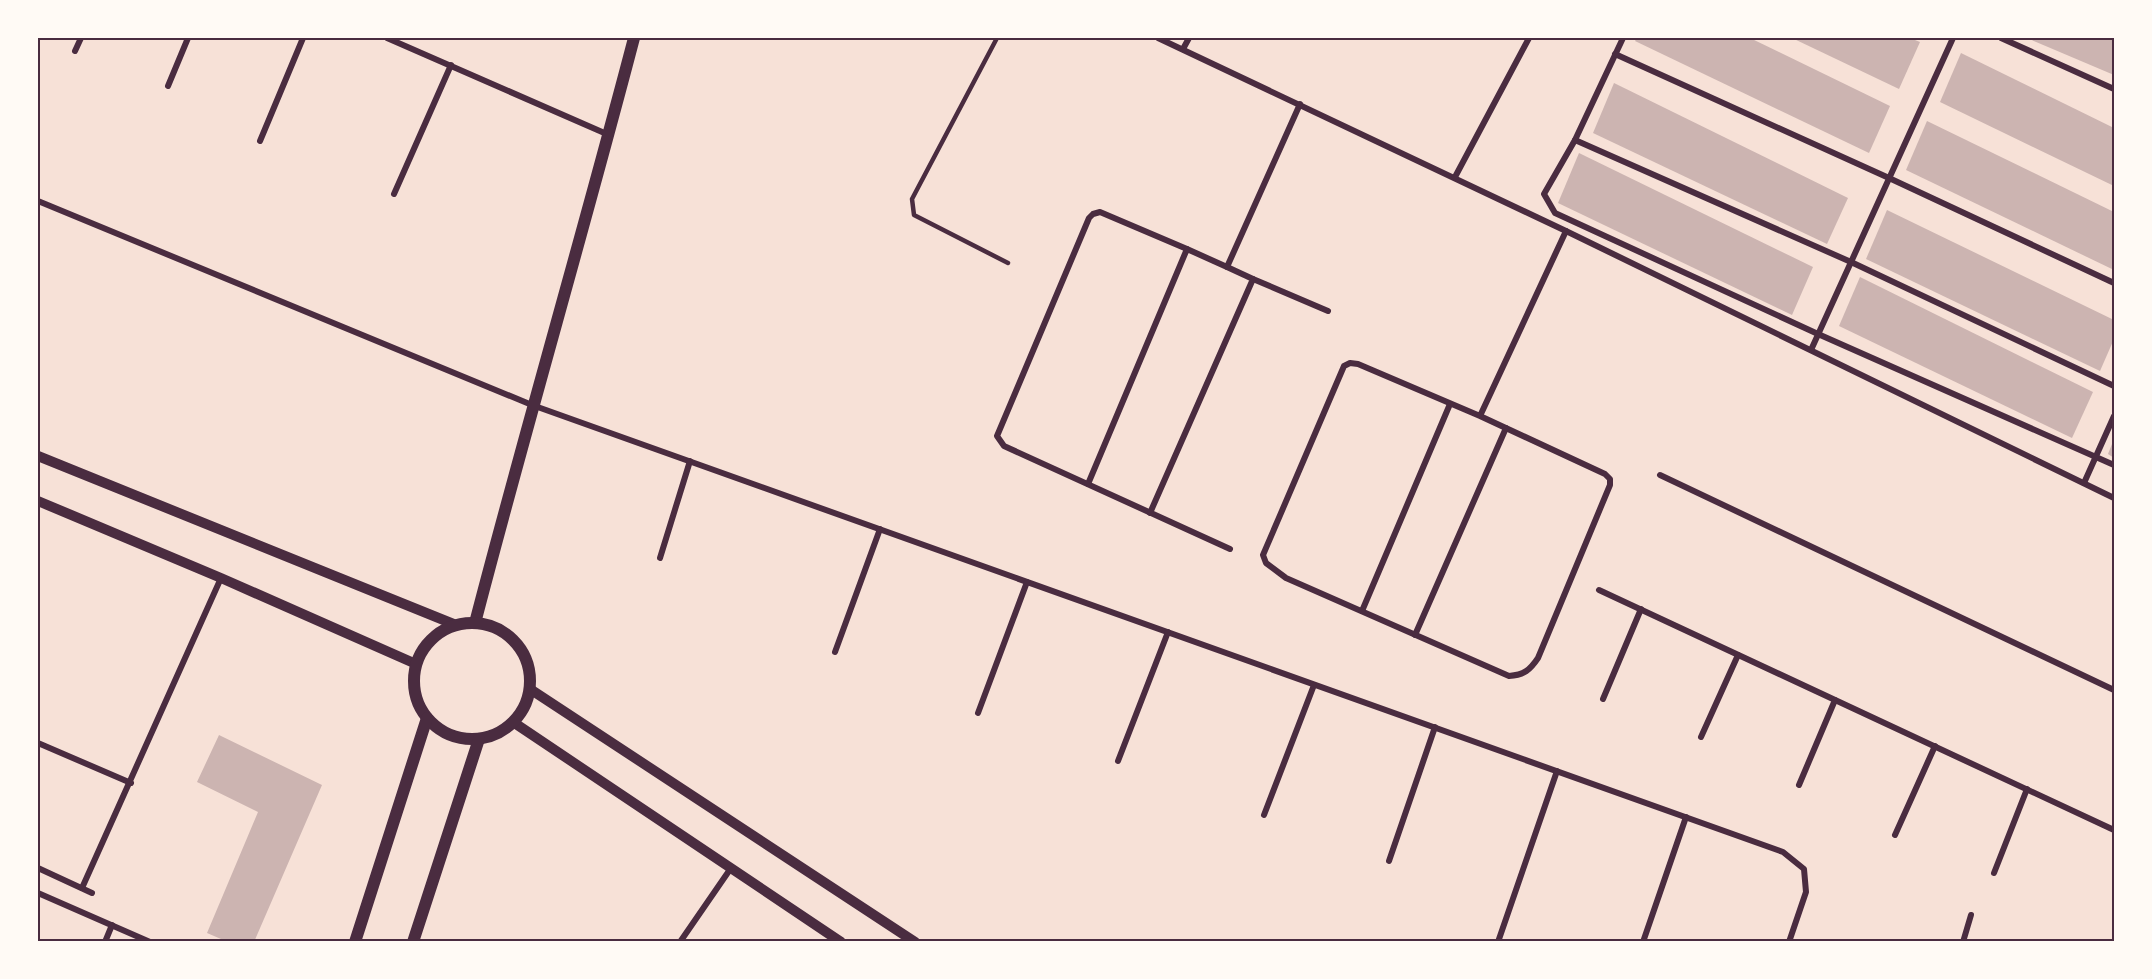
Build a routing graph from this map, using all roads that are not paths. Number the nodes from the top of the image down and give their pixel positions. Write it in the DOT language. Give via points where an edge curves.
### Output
graph roads {
  1 [pos="81,38"];
  2 [pos="188,38"];
  3 [pos="303,38"];
  4 [pos="387,38"];
  5 [pos="634,38"];
  6 [pos="997,38"];
  7 [pos="1158,38"];
  8 [pos="1189,38"];
  9 [pos="1529,38"];
  10 [pos="1623,38"];
  11 [pos="1953,38"];
  12 [pos="2001,38"];
  13 [pos="1183,49"];
  14 [pos="75,51"];
  15 [pos="1616,54"];
  16 [pos="451,65"];
  17 [pos="168,86"];
  18 [pos="2115,89"];
  19 [pos="1300,104"];
  20 [pos="609,135"];
  21 [pos="1575,140"];
  22 [pos="260,141"];
  23 [pos="1455,177"];
  24 [pos="1889,178"];
  25 [pos="394,194"];
  26 [pos="38,201"];
  27 [pos="1566,231"];
  28 [pos="1187,249"];
  29 [pos="1851,262"];
  30 [pos="1008,263"];
  31 [pos="1227,267"];
  32 [pos="1253,279"];
  33 [pos="2115,283"];
  34 [pos="1328,312"];
  35 [pos="1818,334"];
  36 [pos="1811,351"];
  37 [pos="2115,386"];
  38 [pos="1450,404"];
  39 [pos="532,405"];
  40 [pos="1480,416"];
  41 [pos="2115,416"];
  42 [pos="1506,428"];
  43 [pos="38,456"];
  44 [pos="2096,456"];
  45 [pos="690,461"];
  46 [pos="2115,465"];
  47 [pos="1659,475"];
  48 [pos="2084,483"];
  49 [pos="1088,484"];
  50 [pos="2115,498"];
  51 [pos="38,501"];
  52 [pos="1150,513"];
  53 [pos="880,529"];
  54 [pos="1230,549"];
  55 [pos="660,558"];
  56 [pos="221,578"];
  57 [pos="1028,582"];
  58 [pos="1599,590"];
  59 [pos="1641,609"];
  60 [pos="1362,611"];
  61 [pos="475,623"];
  62 [pos="456,625"];
  63 [pos="1168,632"];
  64 [pos="1415,635"];
  65 [pos="835,652"];
  66 [pos="1738,654"];
  67 [pos="416,664"];
  68 [pos="1314,685"];
  69 [pos="530,689"];
  70 [pos="2115,690"];
  71 [pos="1603,699"];
  72 [pos="1835,700"];
  73 [pos="978,713"];
  74 [pos="428,718"];
  75 [pos="513,722"];
  76 [pos="1435,727"];
  77 [pos="1701,737"];
  78 [pos="479,739"];
  79 [pos="38,742"];
  80 [pos="1935,746"];
  81 [pos="1118,761"];
  82 [pos="1557,771"];
  83 [pos="131,783"];
  84 [pos="1799,785"];
  85 [pos="2027,789"];
  86 [pos="1264,815"];
  87 [pos="1686,818"];
  88 [pos="2115,830"];
  89 [pos="1895,835"];
  90 [pos="1389,861"];
  91 [pos="38,868"];
  92 [pos="731,868"];
  93 [pos="1994,873"];
  94 [pos="82,888"];
  95 [pos="38,893"];
  96 [pos="92,893"];
  97 [pos="1971,915"];
  98 [pos="112,925"];
  99 [pos="105,942"];
  100 [pos="150,942"];
  101 [pos="354,942"];
  102 [pos="413,942"];
  103 [pos="680,942"];
  104 [pos="841,942"];
  105 [pos="915,942"];
  106 [pos="1498,942"];
  107 [pos="1643,942"];
  108 [pos="1789,942"];
  109 [pos="1962,942"];
  1 -- 14 [label="street"];
  2 -- 17 [label="street"];
  3 -- 22 [label="street"];
  4 -- 16 [label="street"];
  5 -- 20 [label="main road"];
  6 -- 30 [label="lane" via="912,199 914,215"];
  7 -- 13 [label="street"];
  8 -- 13 [label="street"];
  9 -- 23 [label="street"];
  10 -- 15 [label="street"];
  11 -- 24 [label="street"];
  12 -- 18 [label="street"];
  13 -- 19 [label="street"];
  15 -- 21 [label="street"];
  15 -- 24 [label="street"];
  16 -- 20 [label="street"];
  16 -- 25 [label="street"];
  19 -- 23 [label="street"];
  19 -- 31 [label="street"];
  20 -- 39 [label="main road"];
  21 -- 29 [label="street"];
  21 -- 35 [label="street" via="1544,194 1555,213"];
  23 -- 27 [label="street"];
  24 -- 29 [label="street"];
  24 -- 33 [label="street"];
  26 -- 39 [label="street"];
  27 -- 36 [label="street"];
  27 -- 40 [label="street"];
  28 -- 31 [label="street"];
  28 -- 49 [label="street"];
  28 -- 49 [label="street" via="1100,212 1089,218 1006,414 997,436 1004,446"];
  29 -- 35 [label="street"];
  29 -- 37 [label="street"];
  31 -- 32 [label="street"];
  32 -- 34 [label="street"];
  32 -- 52 [label="street"];
  35 -- 36 [label="street"];
  35 -- 44 [label="street"];
  36 -- 48 [label="street"];
  38 -- 40 [label="street"];
  38 -- 60 [label="street"];
  38 -- 60 [label="street" via="1358,364 1350,363 1340,370 1263,555 1266,563 1286,578"];
  39 -- 45 [label="street"];
  39 -- 61 [label="main road"];
  40 -- 42 [label="street"];
  41 -- 44 [label="street"];
  42 -- 64 [label="street"];
  42 -- 64 [label="street" via="1605,474 1611,485 1538,658 1522,675 1509,676"];
  43 -- 62 [label="street"];
  44 -- 46 [label="street"];
  44 -- 48 [label="street"];
  45 -- 53 [label="street"];
  45 -- 55 [label="street"];
  47 -- 70 [label="street"];
  48 -- 50 [label="street"];
  49 -- 52 [label="street"];
  51 -- 56 [label="street"];
  52 -- 54 [label="street"];
  53 -- 57 [label="street"];
  53 -- 65 [label="street"];
  56 -- 67 [label="street"];
  56 -- 83 [label="street"];
  57 -- 63 [label="street"];
  57 -- 73 [label="street"];
  58 -- 59 [label="street"];
  59 -- 66 [label="street"];
  59 -- 71 [label="street"];
  60 -- 64 [label="street"];
  61 -- 62 [label="main road"];
  61 -- 69 [label="main road" via="494,627 510,637 529,670"];
  62 -- 67 [label="main road" via="438,633 424,647"];
  63 -- 68 [label="street"];
  63 -- 81 [label="street"];
  66 -- 72 [label="street"];
  66 -- 77 [label="street"];
  67 -- 74 [label="main road" via="417,702"];
  68 -- 76 [label="street"];
  68 -- 86 [label="street"];
  69 -- 75 [label="main road"];
  69 -- 105 [label="street"];
  72 -- 80 [label="street"];
  72 -- 84 [label="street"];
  74 -- 78 [label="main road" via="442,731 460,738"];
  74 -- 101 [label="main road"];
  75 -- 78 [label="main road"];
  75 -- 92 [label="street"];
  76 -- 82 [label="street"];
  76 -- 90 [label="street"];
  78 -- 102 [label="main road"];
  79 -- 83 [label="street"];
  80 -- 85 [label="street"];
  80 -- 89 [label="street"];
  82 -- 87 [label="street"];
  82 -- 106 [label="street"];
  83 -- 94 [label="street"];
  85 -- 88 [label="street"];
  85 -- 93 [label="street"];
  87 -- 107 [label="street"];
  87 -- 108 [label="street" via="1783,852 1804,869 1806,892"];
  91 -- 94 [label="street"];
  92 -- 103 [label="street"];
  92 -- 104 [label="street"];
  94 -- 96 [label="street"];
  95 -- 98 [label="street"];
  97 -- 109 [label="street"];
  98 -- 99 [label="street"];
  98 -- 100 [label="street"];
}
